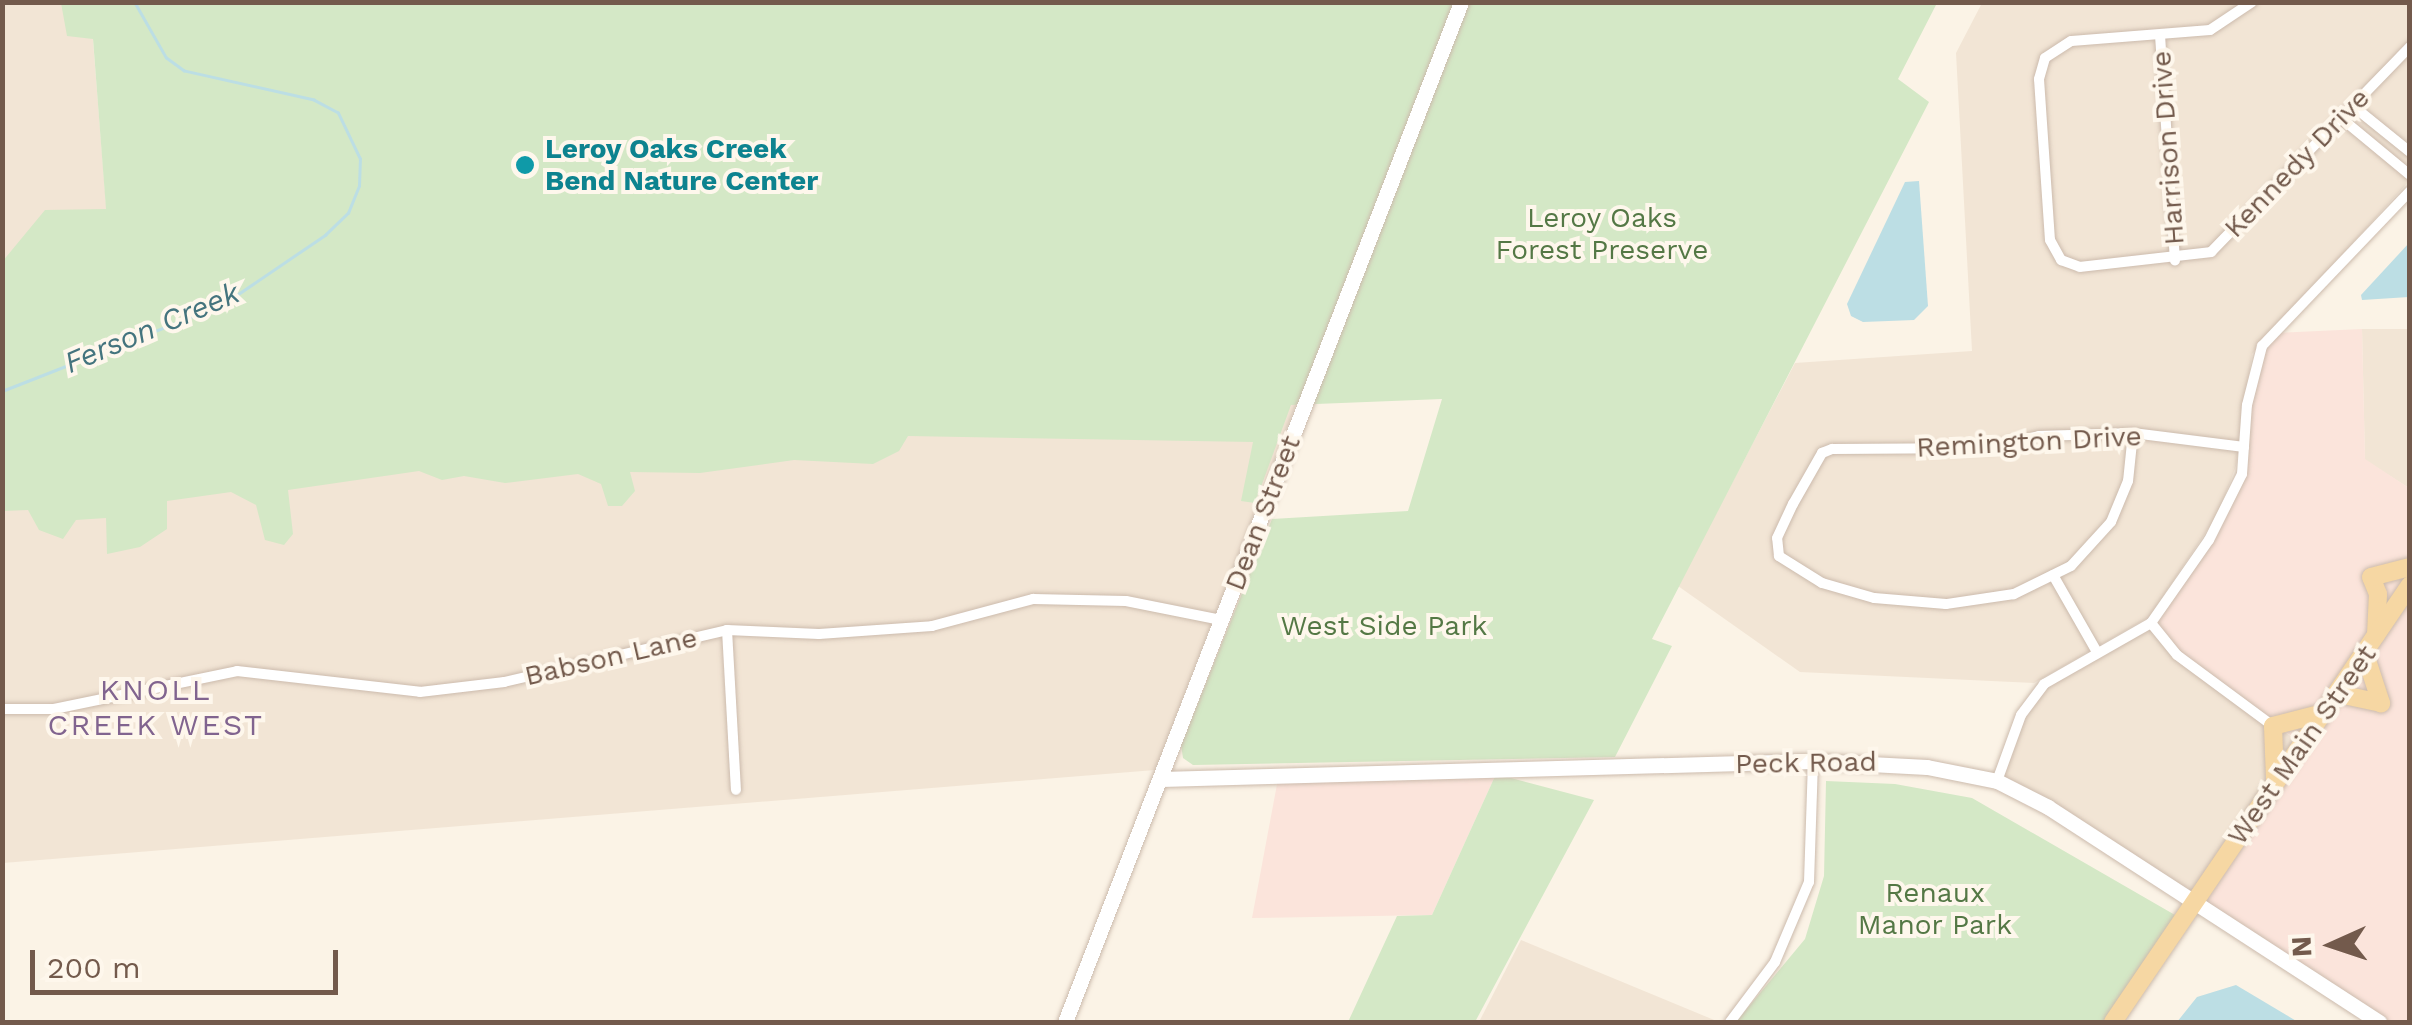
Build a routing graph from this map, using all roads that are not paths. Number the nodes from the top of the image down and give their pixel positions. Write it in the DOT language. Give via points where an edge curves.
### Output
graph roads {
  1 [pos="1461,2"];
  2 [pos="2252,2"];
  3 [pos="2160,35"];
  4 [pos="2410,47"];
  5 [pos="2353,106"];
  6 [pos="2340,118"];
  7 [pos="2410,152"];
  8 [pos="2410,175"];
  9 [pos="2410,191"];
  10 [pos="2175,260"];
  11 [pos="2133,433"];
  12 [pos="2244,448"];
  13 [pos="2410,567"];
  14 [pos="2053,575"];
  15 [pos="2410,585"];
  16 [pos="1221,620"];
  17 [pos="2151,623"];
  18 [pos="727,630"];
  19 [pos="2371,646"];
  20 [pos="2097,652"];
  21 [pos="2338,694"];
  22 [pos="2,709"];
  23 [pos="2324,712"];
  24 [pos="2274,726"];
  25 [pos="1812,761"];
  26 [pos="1161,778"];
  27 [pos="1997,782"];
  28 [pos="2274,784"];
  29 [pos="736,790"];
  30 [pos="2193,904"];
  31 [pos="1064,1022"];
  32 [pos="1730,1022"];
  33 [pos="2114,1022"];
  34 [pos="2380,1022"];
  1 -- 16 [label="street, Dean Street"];
  2 -- 3 [label="street" via="2225,26"];
  3 -- 10 [label="street, Harrison Drive"];
  3 -- 10 [label="street, Kennedy Drive" via="2071,40 2045,58 2039,79 2054,252 2080,267"];
  4 -- 5 [label="street, Kennedy Drive"];
  5 -- 6 [label="street, Kennedy Drive"];
  5 -- 7 [label="street"];
  6 -- 8 [label="street"];
  6 -- 10 [label="street, Kennedy Drive" via="2211,252"];
  9 -- 12 [label="street" via="2262,346"];
  11 -- 12 [label="street, Remington Drive"];
  11 -- 14 [label="street" via="2128,482 2111,522 2072,566"];
  11 -- 14 [label="street, Remington Drive" via="2038,436 1987,448 1832,449 1822,453 1778,538 1788,567 1874,598 1946,604 2014,594"];
  12 -- 17 [label="street" via="2242,474 2210,540"];
  13 -- 19 [label="main road" via="2371,578 2378,594"];
  14 -- 20 [label="street"];
  15 -- 19 [label="main road, West Main Street"];
  16 -- 18 [label="street, Babson Lane" via="1126,601 1032,599 932,626 819,634"];
  16 -- 26 [label="street, Dean Street"];
  17 -- 20 [label="street"];
  17 -- 24 [label="street" via="2177,655"];
  18 -- 22 [label="street, Babson Lane" via="504,682 424,692 236,671 54,709"];
  18 -- 29 [label="street"];
  19 -- 21 [label="main road, West Main Street"];
  19 -- 21 [label="main road" via="2381,703"];
  20 -- 27 [label="street" via="2044,684 2021,715"];
  21 -- 23 [label="main road, West Main Street"];
  23 -- 24 [label="main road"];
  23 -- 28 [label="main road, West Main Street"];
  24 -- 28 [label="main road"];
  25 -- 26 [label="street, Peck Road"];
  25 -- 27 [label="street, Peck Road" via="1881,761"];
  25 -- 32 [label="street" via="1809,882 1775,962"];
  26 -- 31 [label="street, Dean Street"];
  27 -- 30 [label="street, Peck Road" via="2070,821"];
  28 -- 30 [label="main road, West Main Street"];
  30 -- 33 [label="main road, West Main Street"];
  30 -- 34 [label="street, Peck Road"];
}
